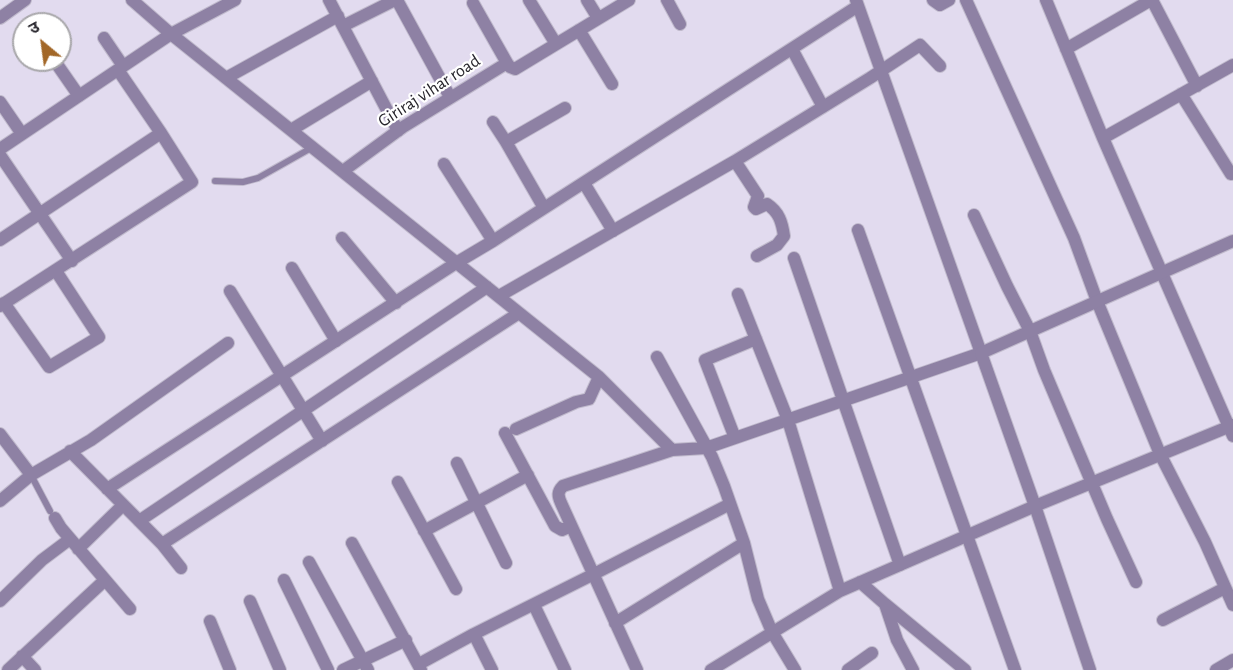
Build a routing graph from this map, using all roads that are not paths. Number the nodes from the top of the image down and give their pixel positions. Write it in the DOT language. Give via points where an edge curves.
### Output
graph roads {
  1 [pos="25,0"];
  2 [pos="132,0"];
  3 [pos="235,0"];
  4 [pos="329,0"];
  5 [pos="396,0"];
  6 [pos="529,0"];
  7 [pos="587,0"];
  8 [pos="629,0"];
  9 [pos="667,0"];
  10 [pos="933,0"];
  11 [pos="949,0"];
  12 [pos="966,0"];
  13 [pos="1046,0"];
  14 [pos="1152,0"];
  15 [pos="473,3"];
  16 [pos="857,3"];
  17 [pos="0,18"];
  18 [pos="598,18"];
  19 [pos="340,21"];
  20 [pos="680,24"];
  21 [pos="579,30"];
  22 [pos="171,34"];
  23 [pos="104,38"];
  24 [pos="556,44"];
  25 [pos="792,49"];
  26 [pos="1066,49"];
  27 [pos="507,63"];
  28 [pos="1233,65"];
  29 [pos="940,66"];
  30 [pos="121,68"];
  31 [pos="881,71"];
  32 [pos="62,72"];
  33 [pos="226,78"];
  34 [pos="372,81"];
  35 [pos="612,84"];
  36 [pos="1197,86"];
  37 [pos="1181,94"];
  38 [pos="79,96"];
  39 [pos="450,97"];
  40 [pos="0,102"];
  41 [pos="823,107"];
  42 [pos="565,108"];
  43 [pos="493,122"];
  44 [pos="291,130"];
  45 [pos="398,131"];
  46 [pos="162,133"];
  47 [pos="22,134"];
  48 [pos="1103,138"];
  49 [pos="506,142"];
  50 [pos="313,147"];
  51 [pos="0,149"];
  52 [pos="0,155"];
  53 [pos="735,161"];
  54 [pos="444,164"];
  55 [pos="343,171"];
  56 [pos="1231,174"];
  57 [pos="215,181"];
  58 [pos="584,183"];
  59 [pos="544,208"];
  60 [pos="39,213"];
  61 [pos="974,214"];
  62 [pos="858,230"];
  63 [pos="613,231"];
  64 [pos="342,238"];
  65 [pos="0,240"];
  66 [pos="493,241"];
  67 [pos="1233,241"];
  68 [pos="757,256"];
  69 [pos="794,258"];
  70 [pos="72,261"];
  71 [pos="456,263"];
  72 [pos="292,268"];
  73 [pos="56,271"];
  74 [pos="1162,272"];
  75 [pos="487,287"];
  76 [pos="230,291"];
  77 [pos="738,294"];
  78 [pos="499,296"];
  79 [pos="1097,302"];
  80 [pos="396,303"];
  81 [pos="2,305"];
  82 [pos="519,313"];
  83 [pos="1030,331"];
  84 [pos="756,339"];
  85 [pos="336,341"];
  86 [pos="228,343"];
  87 [pos="981,353"];
  88 [pos="657,357"];
  89 [pos="282,376"];
  90 [pos="599,377"];
  91 [pos="911,377"];
  92 [pos="843,401"];
  93 [pos="303,411"];
  94 [pos="788,420"];
  95 [pos="1232,429"];
  96 [pos="0,434"];
  97 [pos="735,438"];
  98 [pos="322,441"];
  99 [pos="706,448"];
  100 [pos="672,450"];
  101 [pos="70,452"];
  102 [pos="1160,454"];
  103 [pos="457,463"];
  104 [pos="31,475"];
  105 [pos="528,475"];
  106 [pos="398,482"];
  107 [pos="1092,482"];
  108 [pos="107,489"];
  109 [pos="0,501"];
  110 [pos="476,503"];
  111 [pos="730,504"];
  112 [pos="123,505"];
  113 [pos="1035,506"];
  114 [pos="52,514"];
  115 [pos="139,521"];
  116 [pos="571,526"];
  117 [pos="424,531"];
  118 [pos="967,536"];
  119 [pos="352,543"];
  120 [pos="744,543"];
  121 [pos="74,544"];
  122 [pos="162,544"];
  123 [pos="309,562"];
  124 [pos="506,563"];
  125 [pos="900,565"];
  126 [pos="181,568"];
  127 [pos="594,574"];
  128 [pos="105,580"];
  129 [pos="284,580"];
  130 [pos="860,582"];
  131 [pos="1136,582"];
  132 [pos="1225,588"];
  133 [pos="456,589"];
  134 [pos="840,591"];
  135 [pos="0,601"];
  136 [pos="250,601"];
  137 [pos="885,604"];
  138 [pos="534,605"];
  139 [pos="1233,605"];
  140 [pos="130,609"];
  141 [pos="1163,620"];
  142 [pos="210,621"];
  143 [pos="615,623"];
  144 [pos="772,632"];
  145 [pos="474,634"];
  146 [pos="406,640"];
  147 [pos="872,653"];
  148 [pos="22,656"];
  149 [pos="1233,660"];
  150 [pos="365,665"];
  151 [pos="420,667"];
  152 [pos="8,670"];
  153 [pos="35,670"];
  154 [pos="230,670"];
  155 [pos="280,670"];
  156 [pos="328,670"];
  157 [pos="343,670"];
  158 [pos="492,670"];
  159 [pos="565,670"];
  160 [pos="637,670"];
  161 [pos="711,670"];
  162 [pos="795,670"];
  163 [pos="848,670"];
  164 [pos="913,670"];
  165 [pos="965,670"];
  166 [pos="1015,670"];
  167 [pos="1090,670"];
  168 [pos="1216,670"];
  1 -- 17 [label="street"];
  2 -- 22 [label="street"];
  3 -- 22 [label="street"];
  4 -- 19 [label="street"];
  5 -- 19 [label="street"];
  5 -- 39 [label="street"];
  6 -- 24 [label="street"];
  7 -- 18 [label="street"];
  8 -- 18 [label="street, Giriraj vihar road"];
  9 -- 20 [label="street"];
  10 -- 11 [label="street" via="940,5"];
  12 -- 79 [label="street" via="1074,238"];
  13 -- 26 [label="street"];
  14 -- 26 [label="street"];
  14 -- 36 [label="street"];
  15 -- 27 [label="street"];
  16 -- 25 [label="street"];
  16 -- 31 [label="street"];
  18 -- 21 [label="street, Giriraj vihar road"];
  19 -- 33 [label="street"];
  19 -- 34 [label="street"];
  21 -- 24 [label="street, Giriraj vihar road"];
  21 -- 35 [label="street"];
  22 -- 30 [label="street"];
  22 -- 33 [label="street"];
  23 -- 30 [label="street"];
  24 -- 27 [label="street, Giriraj vihar road" via="514,69"];
  25 -- 41 [label="street"];
  25 -- 58 [label="street"];
  26 -- 48 [label="street"];
  27 -- 39 [label="street, Giriraj vihar road"];
  28 -- 36 [label="street"];
  29 -- 31 [label="street" via="920,45"];
  30 -- 38 [label="street"];
  30 -- 46 [label="street"];
  31 -- 41 [label="street"];
  31 -- 87 [label="street"];
  32 -- 38 [label="street"];
  33 -- 44 [label="street"];
  34 -- 44 [label="street"];
  34 -- 45 [label="street"];
  36 -- 37 [label="street"];
  37 -- 48 [label="street"];
  37 -- 56 [label="street"];
  38 -- 47 [label="street"];
  39 -- 45 [label="street, Giriraj vihar road"];
  40 -- 47 [label="street"];
  41 -- 53 [label="street"];
  42 -- 49 [label="street"];
  43 -- 49 [label="street"];
  44 -- 50 [label="street"];
  45 -- 55 [label="street, Giriraj vihar road"];
  46 -- 60 [label="street"];
  46 -- 70 [label="street" via="192,182"];
  47 -- 51 [label="street"];
  48 -- 74 [label="street"];
  49 -- 59 [label="street"];
  50 -- 55 [label="street"];
  50 -- 57 [label="lane" via="258,178"];
  52 -- 60 [label="street"];
  53 -- 63 [label="street"];
  53 -- 68 [label="street" via="758,196 754,207 767,204 782,221 784,236 777,245"];
  54 -- 66 [label="street"];
  55 -- 71 [label="street"];
  58 -- 59 [label="street"];
  58 -- 63 [label="street"];
  59 -- 66 [label="street"];
  60 -- 65 [label="street"];
  60 -- 70 [label="street"];
  61 -- 83 [label="street"];
  62 -- 91 [label="street"];
  63 -- 78 [label="street"];
  64 -- 80 [label="street"];
  66 -- 71 [label="street"];
  67 -- 74 [label="street"];
  69 -- 92 [label="street"];
  70 -- 73 [label="street"];
  71 -- 75 [label="street"];
  71 -- 80 [label="street"];
  72 -- 85 [label="street"];
  73 -- 81 [label="street"];
  73 -- 81 [label="street" via="99,337 49,367"];
  74 -- 79 [label="street"];
  74 -- 95 [label="street"];
  75 -- 78 [label="street"];
  75 -- 93 [label="street"];
  76 -- 89 [label="street"];
  77 -- 84 [label="street"];
  78 -- 82 [label="street"];
  79 -- 83 [label="street"];
  79 -- 102 [label="street"];
  80 -- 85 [label="street"];
  82 -- 90 [label="street"];
  82 -- 98 [label="street"];
  83 -- 87 [label="street"];
  83 -- 107 [label="street"];
  84 -- 94 [label="street"];
  84 -- 97 [label="street" via="705,360"];
  85 -- 89 [label="street"];
  86 -- 101 [label="street"];
  87 -- 91 [label="street"];
  87 -- 113 [label="street"];
  88 -- 99 [label="street"];
  89 -- 93 [label="street"];
  89 -- 108 [label="street"];
  90 -- 100 [label="street"];
  90 -- 105 [label="street" via="588,399 511,431"];
  91 -- 92 [label="street"];
  91 -- 118 [label="street"];
  92 -- 94 [label="street"];
  92 -- 125 [label="street"];
  93 -- 98 [label="street"];
  93 -- 115 [label="street"];
  94 -- 97 [label="street"];
  94 -- 134 [label="street"];
  95 -- 102 [label="street"];
  96 -- 104 [label="street"];
  97 -- 99 [label="street"];
  98 -- 122 [label="street"];
  99 -- 100 [label="street"];
  99 -- 111 [label="street"];
  100 -- 116 [label="street" via="559,489"];
  101 -- 104 [label="street"];
  101 -- 108 [label="street"];
  102 -- 107 [label="street"];
  102 -- 132 [label="street"];
  103 -- 110 [label="street"];
  104 -- 109 [label="street"];
  104 -- 114 [label="lane"];
  105 -- 110 [label="street"];
  105 -- 116 [label="street" via="555,526 562,530"];
  106 -- 117 [label="street"];
  107 -- 113 [label="street"];
  107 -- 131 [label="street"];
  108 -- 112 [label="street"];
  110 -- 117 [label="street"];
  110 -- 124 [label="street"];
  111 -- 120 [label="street"];
  111 -- 127 [label="street"];
  112 -- 115 [label="street"];
  112 -- 121 [label="street"];
  113 -- 118 [label="street"];
  113 -- 167 [label="street"];
  114 -- 121 [label="street"];
  115 -- 122 [label="street"];
  116 -- 127 [label="street"];
  117 -- 133 [label="street"];
  118 -- 125 [label="street"];
  118 -- 166 [label="street"];
  119 -- 146 [label="street"];
  120 -- 143 [label="street"];
  120 -- 144 [label="street" via="758,599"];
  121 -- 128 [label="street"];
  121 -- 135 [label="street" via="42,560"];
  122 -- 126 [label="street"];
  123 -- 150 [label="street"];
  125 -- 130 [label="street"];
  127 -- 138 [label="street"];
  127 -- 143 [label="street"];
  128 -- 140 [label="street"];
  128 -- 148 [label="street"];
  129 -- 156 [label="street"];
  130 -- 134 [label="street"];
  130 -- 137 [label="street"];
  132 -- 139 [label="street"];
  132 -- 141 [label="street"];
  134 -- 144 [label="street"];
  136 -- 155 [label="street"];
  137 -- 164 [label="street" via="897,640"];
  137 -- 165 [label="street"];
  138 -- 145 [label="street"];
  138 -- 159 [label="street"];
  142 -- 154 [label="street"];
  143 -- 160 [label="street"];
  144 -- 161 [label="street"];
  144 -- 162 [label="street"];
  145 -- 151 [label="street"];
  145 -- 158 [label="street"];
  146 -- 150 [label="street"];
  146 -- 151 [label="street"];
  147 -- 163 [label="street"];
  148 -- 152 [label="street"];
  148 -- 153 [label="street"];
  149 -- 168 [label="street"];
  150 -- 157 [label="street"];
}
